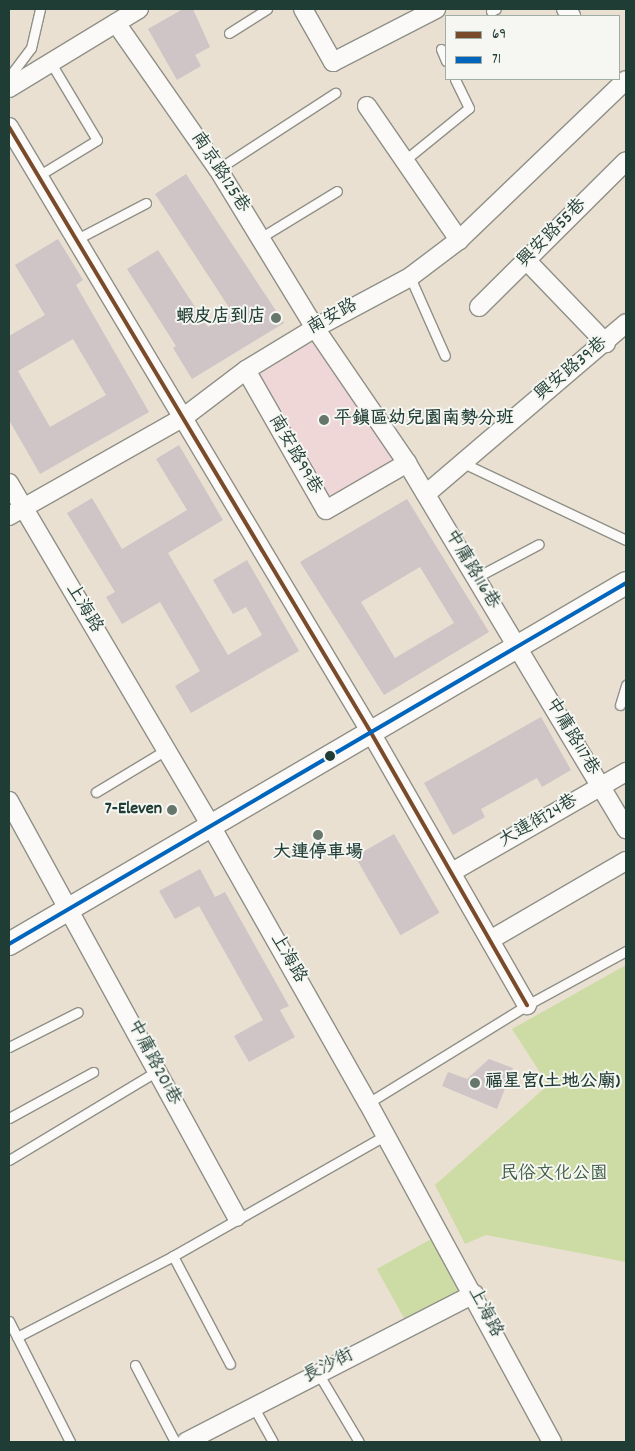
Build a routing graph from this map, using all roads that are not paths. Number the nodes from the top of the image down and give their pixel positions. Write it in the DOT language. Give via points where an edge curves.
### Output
graph roads {
  1 [pos="40,9"];
  2 [pos="139,9"];
  3 [pos="267,9"];
  4 [pos="303,9"];
  5 [pos="436,9"];
  6 [pos="116,23"];
  7 [pos="229,33"];
  8 [pos="441,49"];
  9 [pos="445,59"];
  10 [pos="51,63"];
  11 [pos="9,77"];
  12 [pos="455,80"];
  13 [pos="622,86"];
  14 [pos="9,88"];
  15 [pos="335,93"];
  16 [pos="367,106"];
  17 [pos="9,127"];
  18 [pos="405,160"];
  19 [pos="626,161"];
  20 [pos="218,169"];
  21 [pos="38,176"];
  22 [pos="338,191"];
  23 [pos="146,203"];
  24 [pos="260,238"];
  25 [pos="76,240"];
  26 [pos="459,240"];
  27 [pos="527,261"];
  28 [pos="410,277"];
  29 [pos="479,307"];
  30 [pos="315,328"];
  31 [pos="625,328"];
  32 [pos="606,343"];
  33 [pos="445,356"];
  34 [pos="246,370"];
  35 [pos="184,417"];
  36 [pos="407,463"];
  37 [pos="463,463"];
  38 [pos="9,483"];
  39 [pos="426,494"];
  40 [pos="16,511"];
  41 [pos="626,540"];
  42 [pos="539,544"];
  43 [pos="475,578"];
  44 [pos="626,583"];
  45 [pos="516,646"];
  46 [pos="626,685"];
  47 [pos="620,705"];
  48 [pos="370,731"];
  49 [pos="166,750"];
  50 [pos="626,772"];
  51 [pos="600,786"];
  52 [pos="96,792"];
  53 [pos="9,801"];
  54 [pos="211,826"];
  55 [pos="626,829"];
  56 [pos="626,861"];
  57 [pos="452,872"];
  58 [pos="70,908"];
  59 [pos="490,940"];
  60 [pos="9,944"];
  61 [pos="626,951"];
  62 [pos="527,1005"];
  63 [pos="78,1012"];
  64 [pos="9,1047"];
  65 [pos="157,1071"];
  66 [pos="93,1072"];
  67 [pos="368,1103"];
  68 [pos="9,1118"];
  69 [pos="386,1135"];
  70 [pos="9,1160"];
  71 [pos="238,1217"];
  72 [pos="173,1256"];
  73 [pos="474,1294"];
  74 [pos="9,1321"];
  75 [pos="17,1337"];
  76 [pos="230,1364"];
  77 [pos="135,1365"];
  78 [pos="318,1373"];
  79 [pos="253,1406"];
  80 [pos="70,1442"];
  81 [pos="175,1442"];
  82 [pos="186,1442"];
  83 [pos="273,1442"];
  84 [pos="358,1442"];
  85 [pos="552,1442"];
  1 -- 11 [label="lane" via="32,48"];
  2 -- 6 [label="street"];
  3 -- 7 [label="lane"];
  4 -- 5 [label="street" via="333,62"];
  6 -- 10 [label="street"];
  6 -- 20 [label="street, 南京路125巷"];
  8 -- 9 [label="lane"];
  10 -- 14 [label="street"];
  10 -- 21 [label="lane" via="97,140"];
  12 -- 18 [label="lane" via="469,108"];
  13 -- 26 [label="street, 南安路"];
  15 -- 20 [label="lane"];
  16 -- 18 [label="street"];
  17 -- 21 [label="street"];
  18 -- 26 [label="street"];
  19 -- 27 [label="street, 興安路55巷"];
  20 -- 24 [label="street, 南京路125巷"];
  21 -- 25 [label="street"];
  22 -- 24 [label="lane"];
  23 -- 25 [label="lane"];
  24 -- 30 [label="street, 南京路125巷"];
  25 -- 35 [label="street"];
  26 -- 28 [label="street, 南安路"];
  27 -- 29 [label="street, 興安路55巷"];
  27 -- 32 [label="street"];
  28 -- 30 [label="street, 南安路"];
  28 -- 33 [label="lane"];
  30 -- 34 [label="street, 南安路"];
  30 -- 36 [label="street, 南京路125巷"];
  31 -- 32 [label="street, 興安路39巷"];
  32 -- 37 [label="street, 興安路39巷"];
  34 -- 35 [label="street, 南安路"];
  34 -- 36 [label="street, 南安路99巷" via="326,510"];
  35 -- 40 [label="street, 南安路"];
  35 -- 48 [label="street"];
  36 -- 39 [label="street, 中庸路116巷"];
  37 -- 39 [label="street, 興安路39巷"];
  37 -- 41 [label="lane"];
  38 -- 40 [label="street, 上海路"];
  39 -- 43 [label="street, 中庸路116巷"];
  40 -- 49 [label="street, 上海路"];
  42 -- 43 [label="lane"];
  43 -- 45 [label="street, 中庸路116巷"];
  44 -- 45 [label="street"];
  45 -- 48 [label="street"];
  45 -- 51 [label="street, 中庸路117巷"];
  46 -- 47 [label="lane"];
  48 -- 54 [label="street"];
  48 -- 57 [label="street"];
  49 -- 52 [label="lane"];
  49 -- 54 [label="street, 上海路"];
  50 -- 51 [label="street, 大連街24巷"];
  51 -- 55 [label="street, 中庸路117巷"];
  51 -- 57 [label="street, 大連街24巷"];
  53 -- 58 [label="street, 中庸路201巷"];
  54 -- 58 [label="street"];
  54 -- 67 [label="street, 上海路"];
  56 -- 59 [label="street"];
  57 -- 59 [label="street"];
  58 -- 60 [label="street"];
  58 -- 65 [label="street, 中庸路201巷"];
  59 -- 62 [label="street"];
  61 -- 62 [label="lane"];
  62 -- 67 [label="lane"];
  63 -- 64 [label="lane"];
  65 -- 70 [label="lane"];
  65 -- 71 [label="street, 中庸路201巷"];
  66 -- 68 [label="lane"];
  67 -- 69 [label="street, 上海路"];
  69 -- 71 [label="lane"];
  69 -- 73 [label="street, 上海路"];
  71 -- 72 [label="lane"];
  72 -- 75 [label="lane"];
  72 -- 76 [label="lane"];
  73 -- 78 [label="street, 長沙街"];
  73 -- 85 [label="street, 上海路"];
  74 -- 75 [label="lane"];
  75 -- 80 [label="lane"];
  77 -- 81 [label="lane"];
  78 -- 79 [label="street, 長沙街"];
  78 -- 84 [label="lane"];
  79 -- 82 [label="street, 長沙街"];
  79 -- 83 [label="lane"];
}
